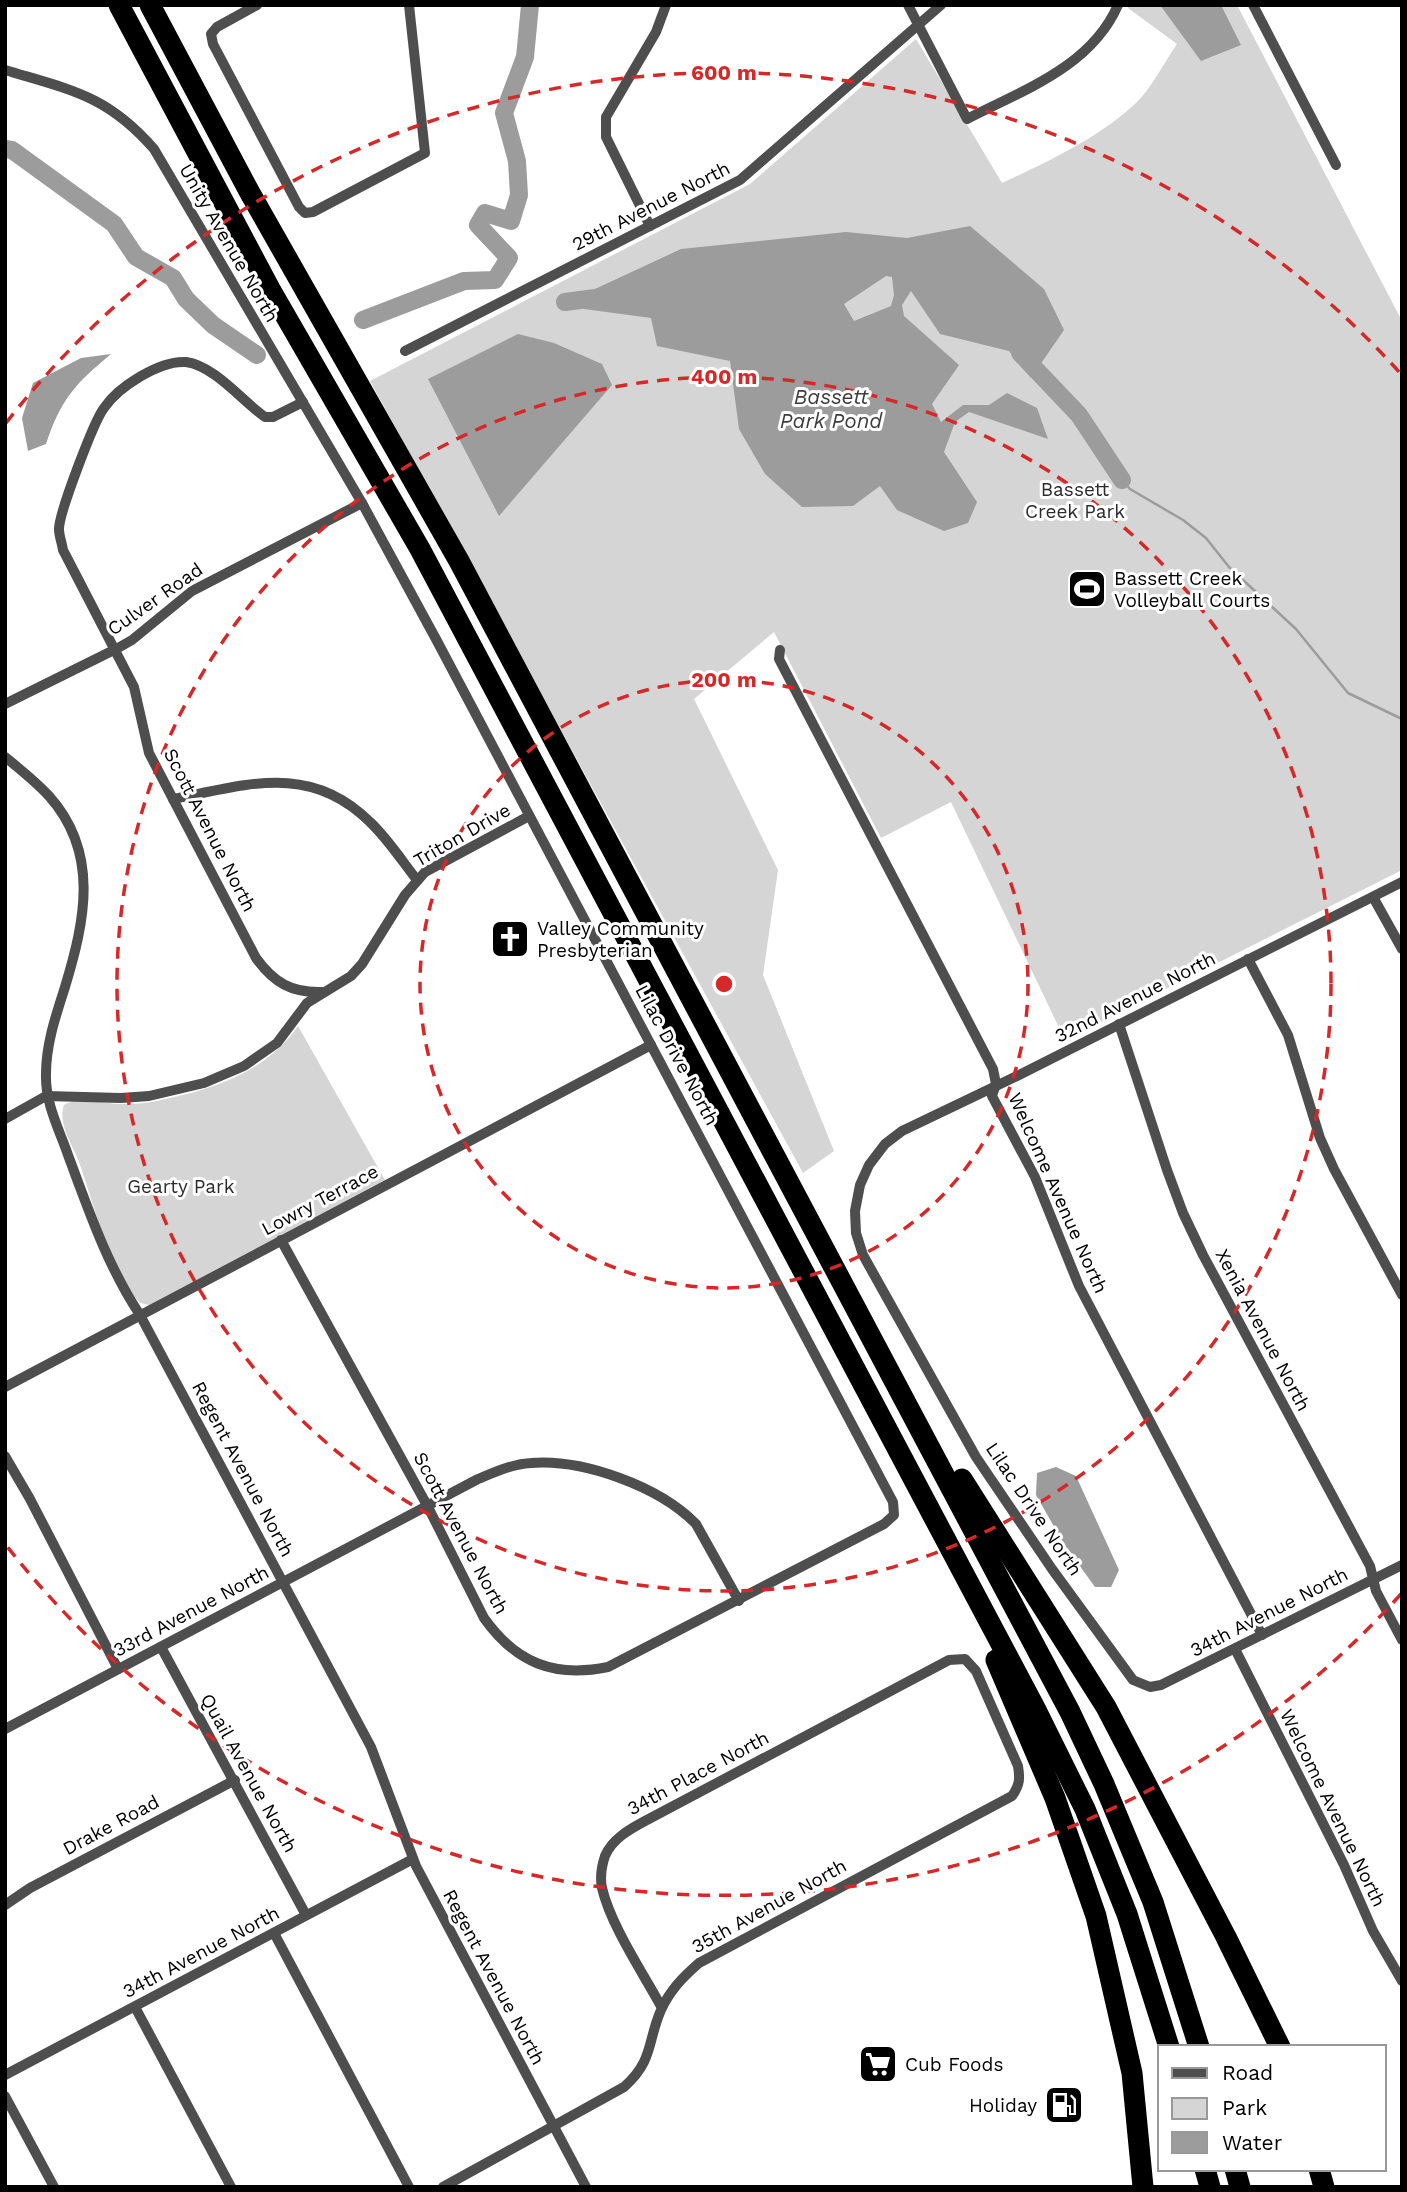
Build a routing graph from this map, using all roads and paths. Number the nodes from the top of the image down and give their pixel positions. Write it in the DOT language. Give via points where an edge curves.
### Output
graph roads {
  1 [pos="119,5"];
  2 [pos="150,5"];
  3 [pos="256,5"];
  4 [pos="409,5"];
  5 [pos="666,5"];
  6 [pos="908,5"];
  7 [pos="941,5"];
  8 [pos="1118,5"];
  9 [pos="1253,5"];
  10 [pos="918,25"];
  11 [pos="5,70"];
  12 [pos="1336,165"];
  13 [pos="650,226"];
  14 [pos="405,351"];
  15 [pos="303,402"];
  16 [pos="362,503"];
  17 [pos="114,650"];
  18 [pos="780,650"];
  19 [pos="5,704"];
  20 [pos="5,757"];
  21 [pos="173,799"];
  22 [pos="529,817"];
  23 [pos="418,880"];
  24 [pos="1402,882"];
  25 [pos="1373,897"];
  26 [pos="1402,949"];
  27 [pos="1248,959"];
  28 [pos="322,992"];
  29 [pos="1119,1024"];
  30 [pos="651,1045"];
  31 [pos="996,1084"];
  32 [pos="46,1096"];
  33 [pos="5,1119"];
  34 [pos="885,1144"];
  35 [pos="281,1240"];
  36 [pos="1402,1295"];
  37 [pos="139,1315"];
  38 [pos="874,1341"];
  39 [pos="5,1387"];
  40 [pos="5,1457"];
  41 [pos="428,1507"];
  42 [pos="894,1515"];
  43 [pos="944,1535"];
  44 [pos="1402,1565"];
  45 [pos="1374,1579"];
  46 [pos="284,1582"];
  47 [pos="738,1601"];
  48 [pos="1262,1635"];
  49 [pos="1402,1640"];
  50 [pos="161,1647"];
  51 [pos="1235,1649"];
  52 [pos="118,1669"];
  53 [pos="1150,1687"];
  54 [pos="5,1728"];
  55 [pos="235,1780"];
  56 [pos="1018,1788"];
  57 [pos="413,1859"];
  58 [pos="5,1905"];
  59 [pos="306,1916"];
  60 [pos="274,1933"];
  61 [pos="1402,1981"];
  62 [pos="135,2007"];
  63 [pos="662,2008"];
  64 [pos="1168,2045"];
  65 [pos="1198,2045"];
  66 [pos="1279,2045"];
  67 [pos="5,2075"];
  68 [pos="5,2096"];
  69 [pos="553,2127"];
  70 [pos="54,2187"];
  71 [pos="231,2187"];
  72 [pos="409,2187"];
  73 [pos="443,2187"];
  74 [pos="586,2187"];
  75 [pos="1143,2187"];
  1 -- 43 [label="highway" via="270,289 433,573"];
  2 -- 38 [label="highway" via="268,227 459,561"];
  3 -- 4 [label="street" via="217,27 211,34 213,44 305,213 425,153"];
  5 -- 13 [label="street" via="604,127"];
  6 -- 10 [label="street"];
  7 -- 10 [label="street, 29th Avenue North"];
  8 -- 10 [label="street" via="1102,34 1071,64 967,119"];
  9 -- 12 [label="street"];
  10 -- 13 [label="street, 29th Avenue North" via="740,180"];
  11 -- 15 [label="street, Unity Avenue North" via="89,96 135,127 154,149"];
  13 -- 14 [label="street, 29th Avenue North"];
  15 -- 16 [label="street, Unity Avenue North"];
  15 -- 17 [label="street, Scott Avenue North" via="265,417 210,372 177,362 158,368 117,394 97,418 59,528 63,550"];
  16 -- 17 [label="street, Culver Road" via="192,591"];
  16 -- 22 [label="street, Lilac Drive North"];
  17 -- 19 [label="street, Culver Road"];
  17 -- 21 [label="street, Scott Avenue North" via="134,687 149,753"];
  18 -- 31 [label="street, Welcome Avenue North" via="779,660 993,1069"];
  20 -- 32 [label="street, Regent Avenue North" via="50,797 65,817 82,863 83,913 47,1050"];
  21 -- 23 [label="street" via="260,782 284,781 319,789 370,821"];
  21 -- 28 [label="street, Scott Avenue North" via="266,972 290,989"];
  22 -- 23 [label="street, Triton Drive" via="425,872"];
  22 -- 30 [label="street, Lilac Drive North"];
  23 -- 28 [label="street, Triton Drive" via="362,964 337,986"];
  24 -- 25 [label="street, 32nd Avenue North"];
  25 -- 26 [label="street"];
  25 -- 27 [label="street, 32nd Avenue North"];
  27 -- 29 [label="street, 32nd Avenue North"];
  27 -- 36 [label="street" via="1288,1035 1334,1169"];
  28 -- 32 [label="street, Triton Drive" via="260,1057 216,1079 149,1097"];
  29 -- 31 [label="street, 32nd Avenue North"];
  29 -- 45 [label="street, Xenia Avenue North" via="1183,1213"];
  30 -- 35 [label="street, Lowry Terrace"];
  30 -- 42 [label="street, Lilac Drive North" via="892,1502"];
  31 -- 34 [label="street, 32nd Avenue North"];
  31 -- 48 [label="street, Welcome Avenue North" via="992,1096 1035,1177 1079,1286"];
  32 -- 33 [label="street"];
  32 -- 37 [label="street, Regent Avenue North" via="99,1240"];
  34 -- 53 [label="street, Lilac Drive North" via="860,1185 855,1211 863,1255 1005,1502 1126,1673"];
  35 -- 37 [label="street, Lowry Terrace"];
  35 -- 41 [label="street, Scott Avenue North"];
  37 -- 39 [label="street, Lowry Terrace"];
  37 -- 46 [label="street, Regent Avenue North"];
  38 -- 65 [label="highway" via="1104,1784 1153,1902"];
  38 -- 66 [label="highway" via="924,1411 967,1488 1106,1707"];
  40 -- 52 [label="street"];
  41 -- 46 [label="street, 33rd Avenue North"];
  41 -- 47 [label="street, 33rd Avenue North" via="478,1479 528,1463 579,1466 604,1473 647,1490 686,1514 704,1536"];
  41 -- 47 [label="street, Scott Avenue North" via="496,1635 528,1660 548,1667 567,1671 608,1667"];
  42 -- 47 [label="street, Scott Avenue North"];
  43 -- 64 [label="highway" via="1085,1809 1127,1914"];
  43 -- 75 [label="highway" via="1055,1798 1096,1916 1132,2073"];
  44 -- 45 [label="street, 34th Avenue North"];
  45 -- 48 [label="street, 34th Avenue North"];
  45 -- 49 [label="street, Xenia Avenue North"];
  46 -- 50 [label="street, 33rd Avenue North"];
  46 -- 57 [label="street, Regent Avenue North" via="371,1747"];
  48 -- 51 [label="street, 34th Avenue North"];
  50 -- 52 [label="street, 33rd Avenue North"];
  50 -- 55 [label="street, Quail Avenue North"];
  51 -- 53 [label="street, 34th Avenue North"];
  51 -- 61 [label="street, Welcome Avenue North"];
  52 -- 54 [label="street, 33rd Avenue North"];
  55 -- 58 [label="street, Drake Road"];
  55 -- 59 [label="street, Quail Avenue North"];
  56 -- 63 [label="street, 35th Avenue North" via="1004,1801 699,1963 682,1977"];
  56 -- 63 [label="street, 34th Place North" via="1018,1766 976,1671 965,1659 949,1660 630,1829 606,1854 601,1886"];
  57 -- 59 [label="street, 34th Avenue North"];
  57 -- 69 [label="street, Regent Avenue North"];
  59 -- 60 [label="street, 34th Avenue North"];
  60 -- 62 [label="street, 34th Avenue North"];
  60 -- 72 [label="street"];
  62 -- 67 [label="street, 34th Avenue North"];
  62 -- 71 [label="street"];
  63 -- 69 [label="street, 35th Avenue North" via="651,2050 635,2077"];
  68 -- 70 [label="street"];
  69 -- 73 [label="street, 35th Avenue North"];
  69 -- 74 [label="street, Regent Avenue North"];
}
